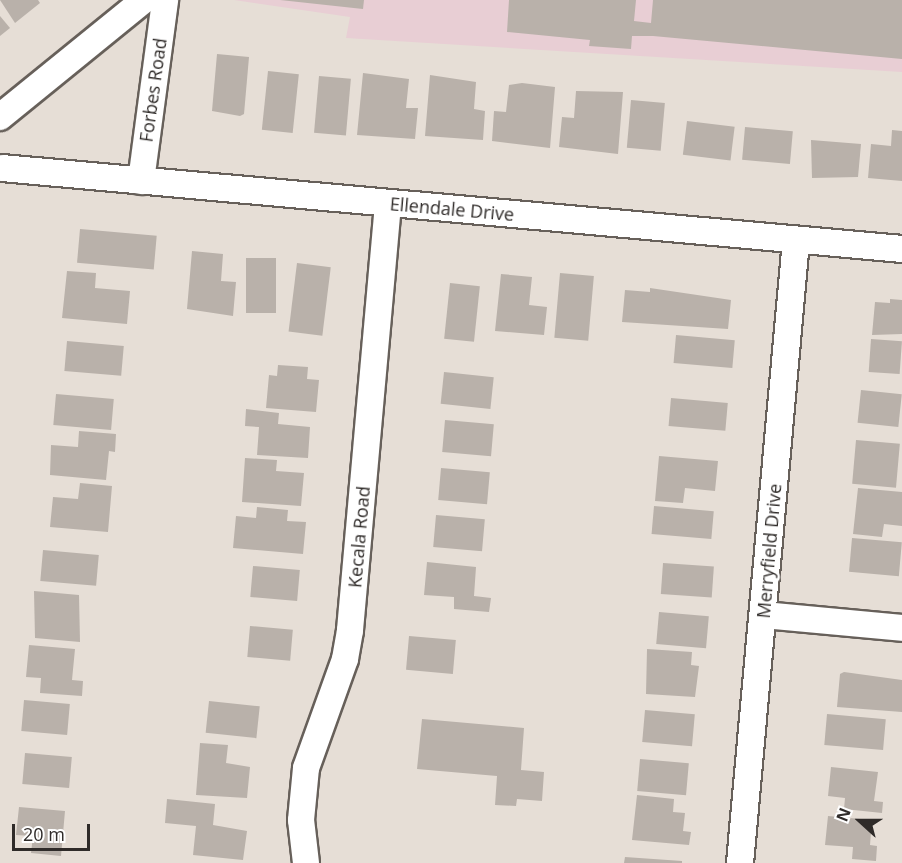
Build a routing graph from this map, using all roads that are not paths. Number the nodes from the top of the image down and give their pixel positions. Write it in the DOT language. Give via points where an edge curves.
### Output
graph roads {
  1 [pos="144,0"];
  2 [pos="165,0"];
  3 [pos="0,117"];
  4 [pos="1,175"];
  5 [pos="141,181"];
  6 [pos="388,204"];
  7 [pos="796,240"];
  8 [pos="902,249"];
  9 [pos="763,615"];
  10 [pos="902,628"];
  11 [pos="306,863"];
  12 [pos="740,863"];
  1 -- 3 [label="street"];
  2 -- 5 [label="street, Forbes Road"];
  4 -- 5 [label="street, Ellendale Drive"];
  5 -- 6 [label="street, Ellendale Drive"];
  6 -- 7 [label="street, Ellendale Drive"];
  6 -- 11 [label="street, Kecala Road" via="350,630 345,659 306,768 301,820"];
  7 -- 8 [label="street, Ellendale Drive"];
  7 -- 9 [label="street, Merryfield Drive"];
  9 -- 10 [label="street"];
  9 -- 12 [label="street, Merryfield Drive"];
}
